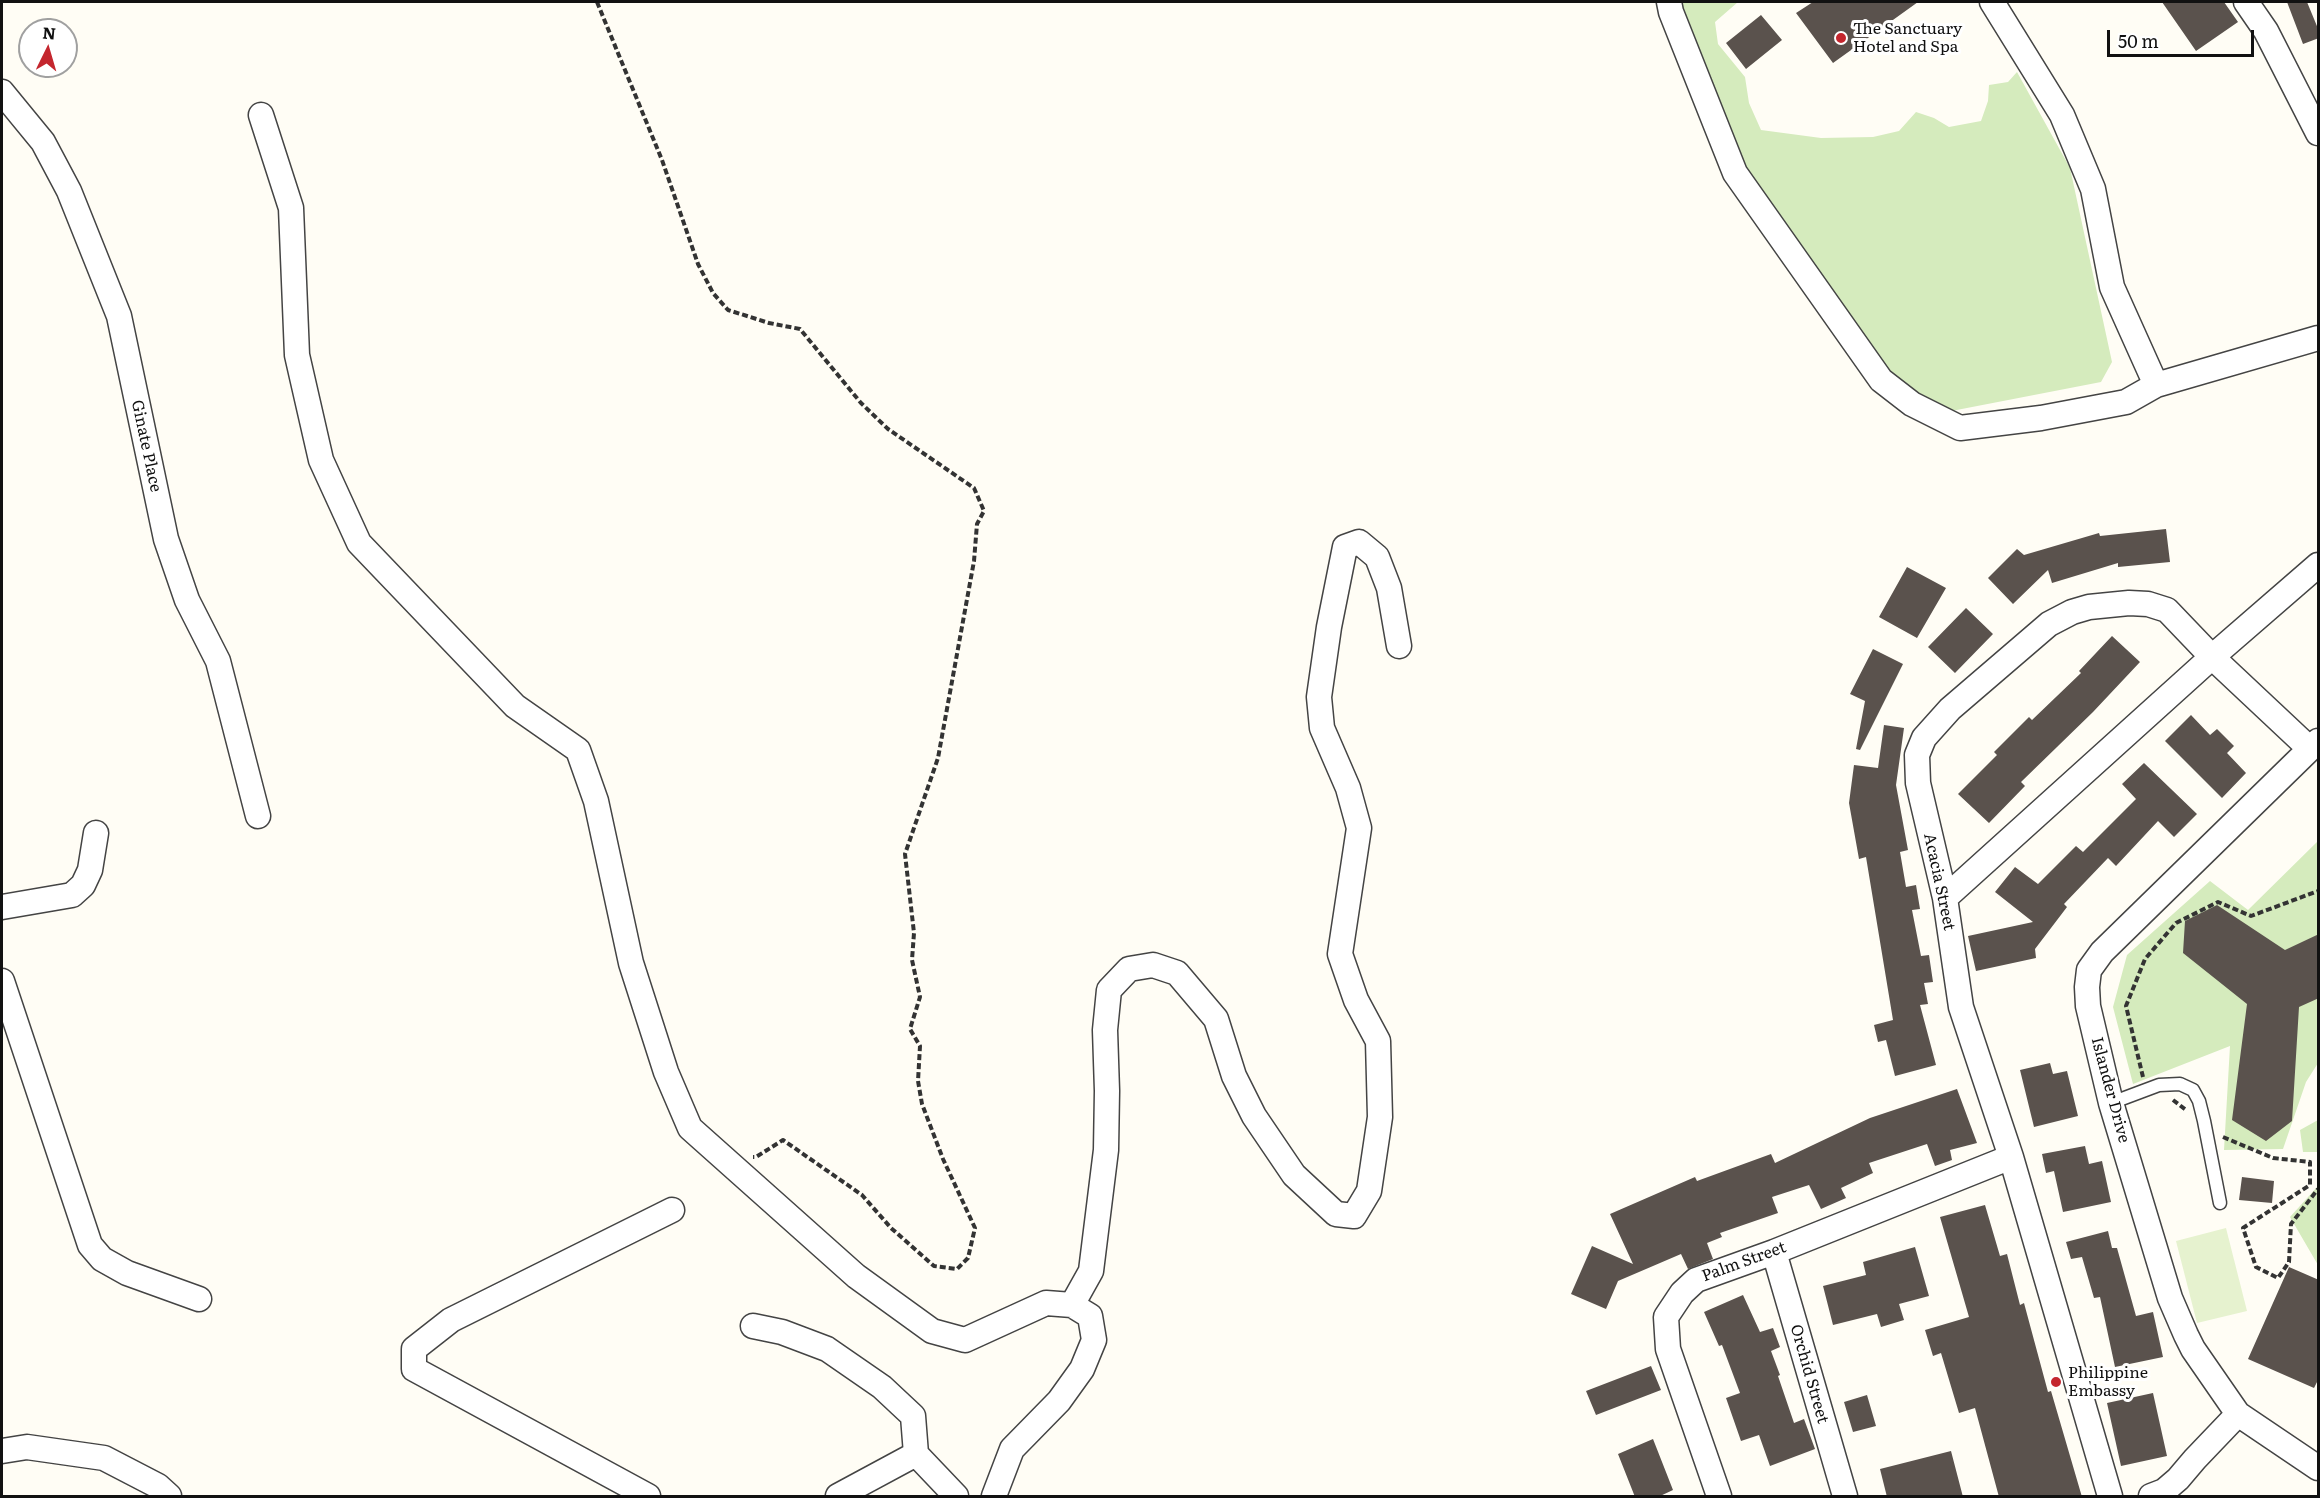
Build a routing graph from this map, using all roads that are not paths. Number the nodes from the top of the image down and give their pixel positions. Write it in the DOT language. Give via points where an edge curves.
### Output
graph roads {
  1 [pos="1669,2"];
  2 [pos="1992,2"];
  3 [pos="2246,2"];
  4 [pos="2,92"];
  5 [pos="261,115"];
  6 [pos="2319,133"];
  7 [pos="2319,338"];
  8 [pos="2156,385"];
  9 [pos="2319,566"];
  10 [pos="1399,646"];
  11 [pos="2212,657"];
  12 [pos="2314,745"];
  13 [pos="258,816"];
  14 [pos="96,833"];
  15 [pos="1944,898"];
  16 [pos="2,907"];
  17 [pos="2,981"];
  18 [pos="2111,1103"];
  19 [pos="2011,1157"];
  20 [pos="2220,1203"];
  21 [pos="672,1210"];
  22 [pos="1774,1252"];
  23 [pos="199,1299"];
  24 [pos="1072,1305"];
  25 [pos="753,1326"];
  26 [pos="2238,1414"];
  27 [pos="2,1451"];
  28 [pos="916,1454"];
  29 [pos="2319,1467"];
  30 [pos="169,1497"];
  31 [pos="648,1497"];
  32 [pos="838,1497"];
  33 [pos="956,1497"];
  34 [pos="994,1497"];
  35 [pos="1719,1497"];
  36 [pos="1845,1497"];
  37 [pos="2110,1497"];
  38 [pos="2151,1497"];
  1 -- 8 [label="street" via="1735,173 1888,386 1912,404 1960,428 2126,402"];
  2 -- 8 [label="street" via="2062,115 2093,189 2112,287"];
  3 -- 6 [label="street" via="2266,31"];
  4 -- 13 [label="street, Ginate Place" via="43,142 69,191 119,316 166,539 187,600 218,661"];
  5 -- 24 [label="street" via="291,208 297,355 321,460 358,543 515,706 578,750 596,801 631,963 666,1072 690,1128 856,1276 932,1330 965,1340 1046,1303"];
  7 -- 8 [label="street"];
  9 -- 11 [label="street"];
  10 -- 24 [label="street" via="1389,588 1377,557 1359,542 1345,547 1319,697 1322,728 1348,788 1359,828 1340,954 1356,1000 1377,1041 1380,1117 1369,1191 1354,1216 1336,1214 1294,1175 1254,1116 1234,1076 1216,1019 1177,973 1153,965 1129,969 1109,990 1105,1029 1106,1150 1091,1271"];
  11 -- 12 [label="street, Acacia Street"];
  11 -- 15 [label="street"];
  11 -- 15 [label="street, Acacia Street" via="2167,610 2129,603 2090,607 2049,624 1950,709 1924,738 1917,755 1918,783"];
  12 -- 18 [label="street, Islander Drive" via="2093,962 2089,970 2088,1006"];
  14 -- 16 [label="street" via="90,870 72,895"];
  15 -- 19 [label="street, Acacia Street" via="1961,1007"];
  17 -- 23 [label="street" via="90,1245 102,1258 127,1273"];
  18 -- 20 [label="lane" via="2159,1085 2180,1084 2193,1090 2204,1121"];
  18 -- 26 [label="street, Islander Drive" via="2169,1298 2193,1349"];
  19 -- 22 [label="street, Palm Street"];
  19 -- 37 [label="street, Acacia Street"];
  21 -- 31 [label="street" via="451,1320 414,1349 414,1369"];
  22 -- 35 [label="street, Palm Street" via="1696,1280 1666,1317 1668,1349"];
  22 -- 36 [label="street, Orchid Street"];
  24 -- 34 [label="street" via="1090,1316 1094,1340 1090,1350 1082,1369 1059,1401 1012,1449"];
  25 -- 28 [label="street" via="827,1349 882,1387 913,1416"];
  26 -- 29 [label="street, Islander Drive"];
  26 -- 38 [label="street" via="2178,1479"];
  27 -- 30 [label="street" via="27,1448 104,1458 158,1486"];
  28 -- 32 [label="street"];
  28 -- 33 [label="street"];
}
